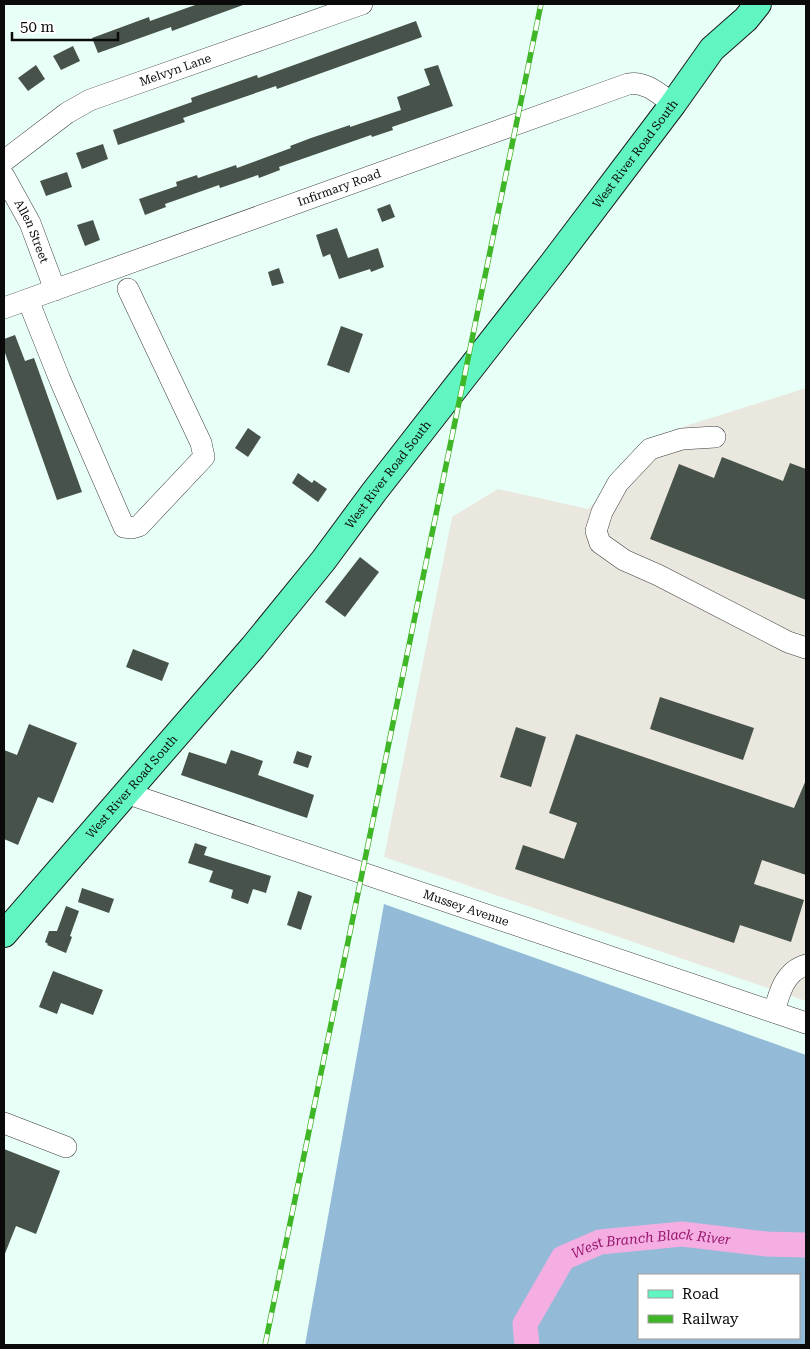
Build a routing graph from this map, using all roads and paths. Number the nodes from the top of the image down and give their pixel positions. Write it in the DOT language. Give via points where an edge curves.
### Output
graph roads {
  1 [pos="362,4"];
  2 [pos="737,4"];
  3 [pos="758,4"];
  4 [pos="712,49"];
  5 [pos="673,104"];
  6 [pos="4,161"];
  7 [pos="4,176"];
  8 [pos="128,289"];
  9 [pos="55,290"];
  10 [pos="28,300"];
  11 [pos="4,308"];
  12 [pos="715,437"];
  13 [pos="806,648"];
  14 [pos="126,793"];
  15 [pos="4,934"];
  16 [pos="806,965"];
  17 [pos="774,1012"];
  18 [pos="806,1023"];
  19 [pos="4,1123"];
  20 [pos="66,1147"];
  1 -- 6 [label="street, Melvyn Lane" via="90,100 67,113"];
  2 -- 4 [label="main road"];
  3 -- 4 [label="main road, West River Road South"];
  4 -- 5 [label="main road, West River Road South"];
  5 -- 9 [label="street, Infirmary Road" via="650,88 628,84"];
  5 -- 14 [label="main road, West River Road South" via="323,561 254,647"];
  7 -- 9 [label="street, Allen Street" via="30,223"];
  8 -- 10 [label="street" via="201,444 204,457 139,526 132,528 124,527"];
  9 -- 10 [label="street, Infirmary Road"];
  10 -- 11 [label="street, Infirmary Road"];
  12 -- 13 [label="street" via="682,439 650,448 618,483 602,512 596,531 600,543 624,560"];
  14 -- 15 [label="main road, West River Road South"];
  14 -- 17 [label="street, Mussey Avenue"];
  16 -- 17 [label="street" via="787,978"];
  17 -- 18 [label="street, Mussey Avenue"];
  19 -- 20 [label="street"];
}
